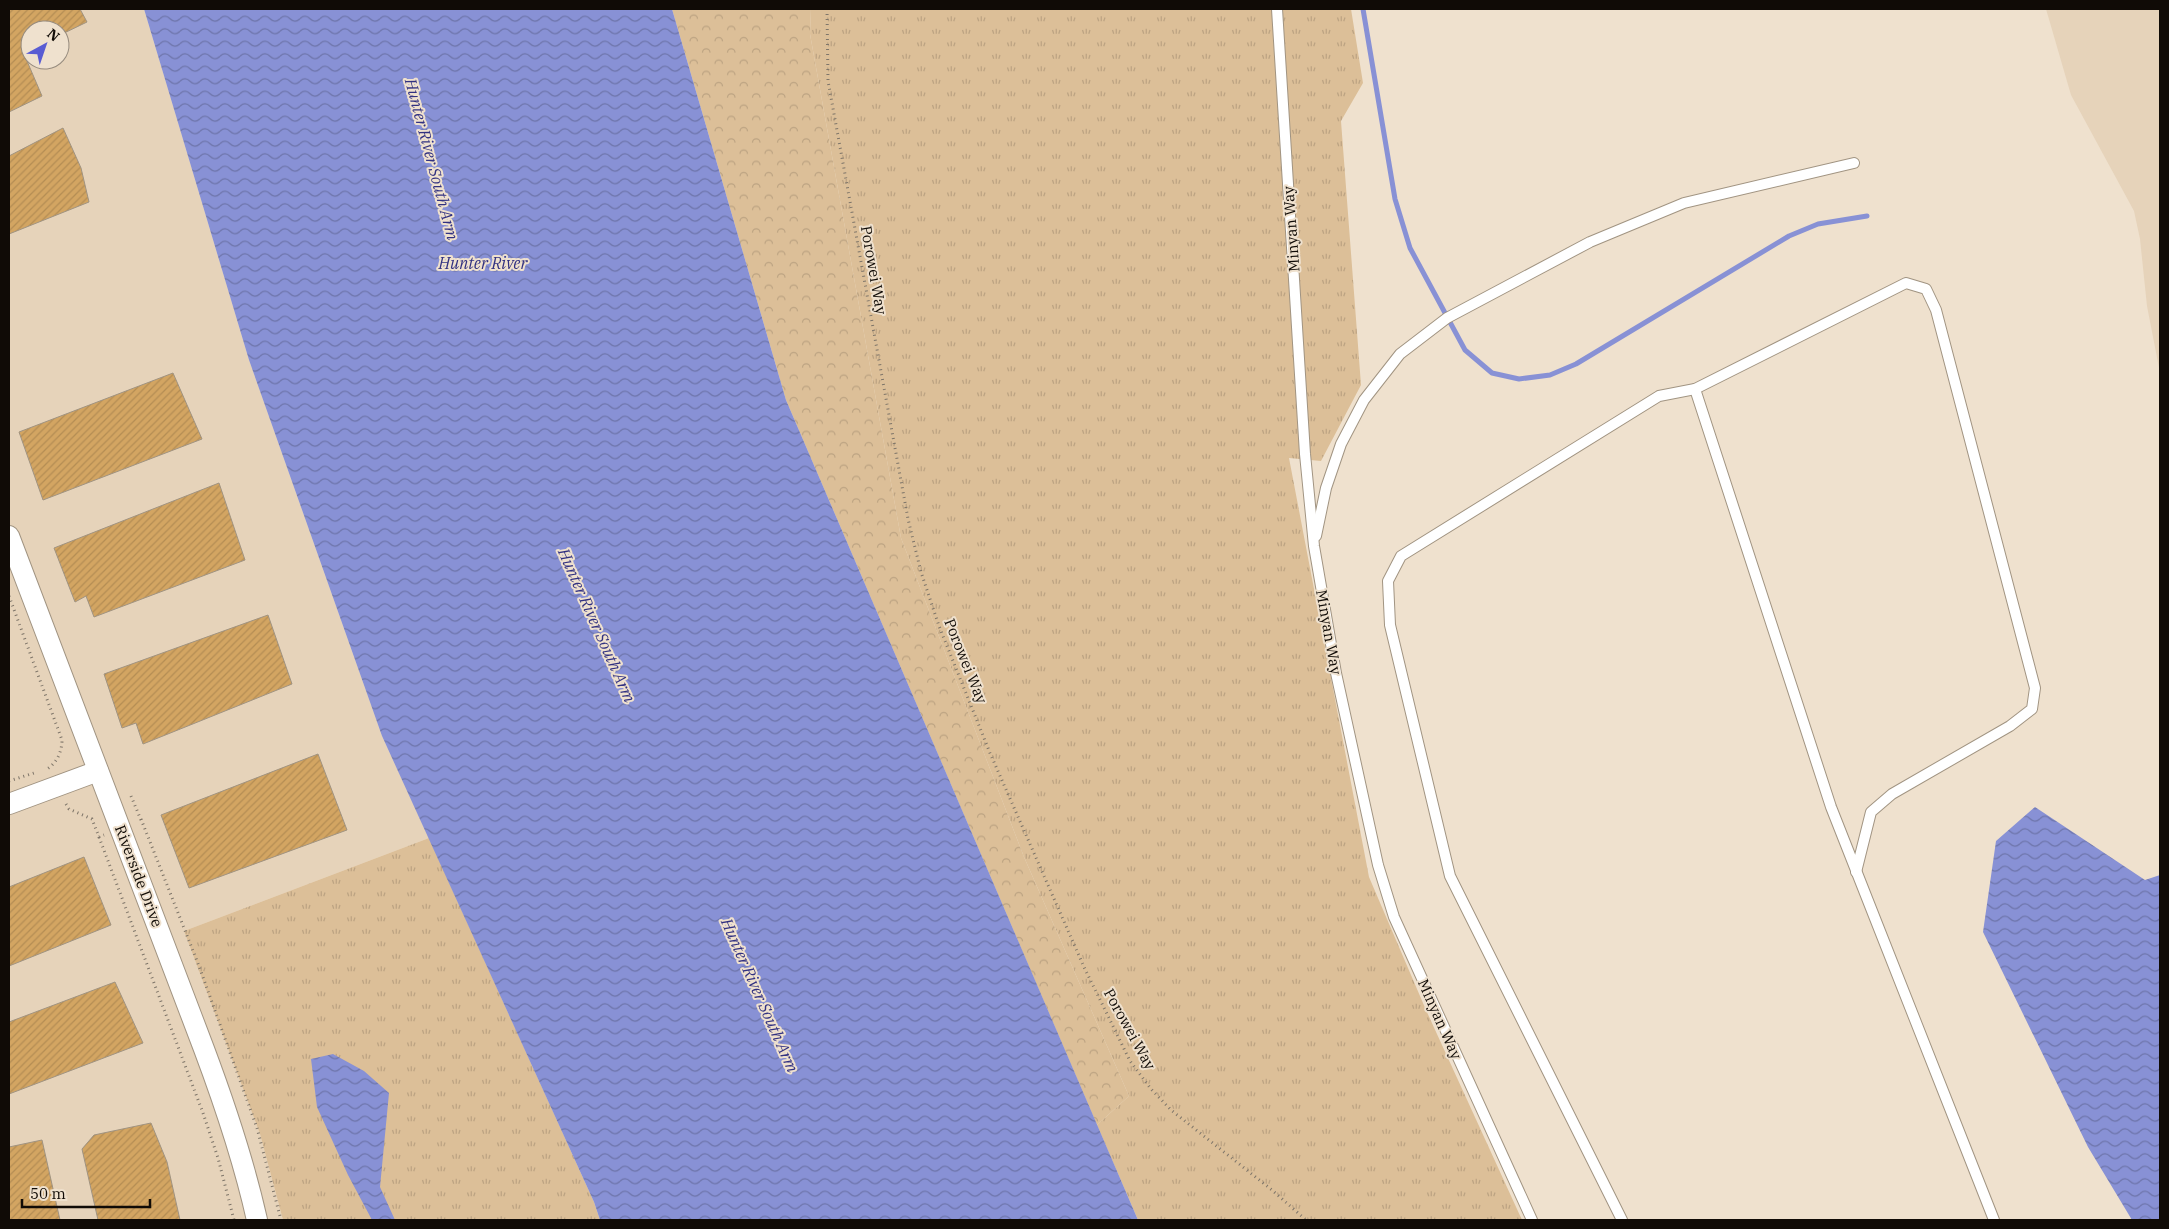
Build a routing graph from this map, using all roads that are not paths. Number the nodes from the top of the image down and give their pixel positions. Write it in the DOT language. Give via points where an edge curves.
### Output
graph roads {
  1 [pos="1277,9"];
  2 [pos="1854,163"];
  3 [pos="1695,389"];
  4 [pos="9,536"];
  5 [pos="1314,546"];
  6 [pos="98,771"];
  7 [pos="9,804"];
  8 [pos="1856,872"];
  9 [pos="257,1220"];
  10 [pos="1532,1220"];
  11 [pos="1622,1220"];
  12 [pos="1994,1220"];
  1 -- 5 [label="lane, Minyan Way" via="1305,454"];
  2 -- 5 [label="lane" via="1684,203 1590,242 1447,318 1400,354 1364,400 1341,444 1326,488"];
  3 -- 8 [label="lane" via="1831,807"];
  3 -- 8 [label="lane" via="1906,283 1926,289 1936,310 2035,688 2032,709 2010,726 1892,794 1871,812"];
  3 -- 11 [label="lane" via="1659,396 1401,556 1388,581 1390,625 1450,876"];
  4 -- 6 [label="street, Riverside Drive"];
  5 -- 10 [label="lane, Minyan Way" via="1336,673 1378,865 1394,917"];
  6 -- 7 [label="street"];
  6 -- 9 [label="street, Riverside Drive" via="225,1107"];
  8 -- 12 [label="lane"];
}
